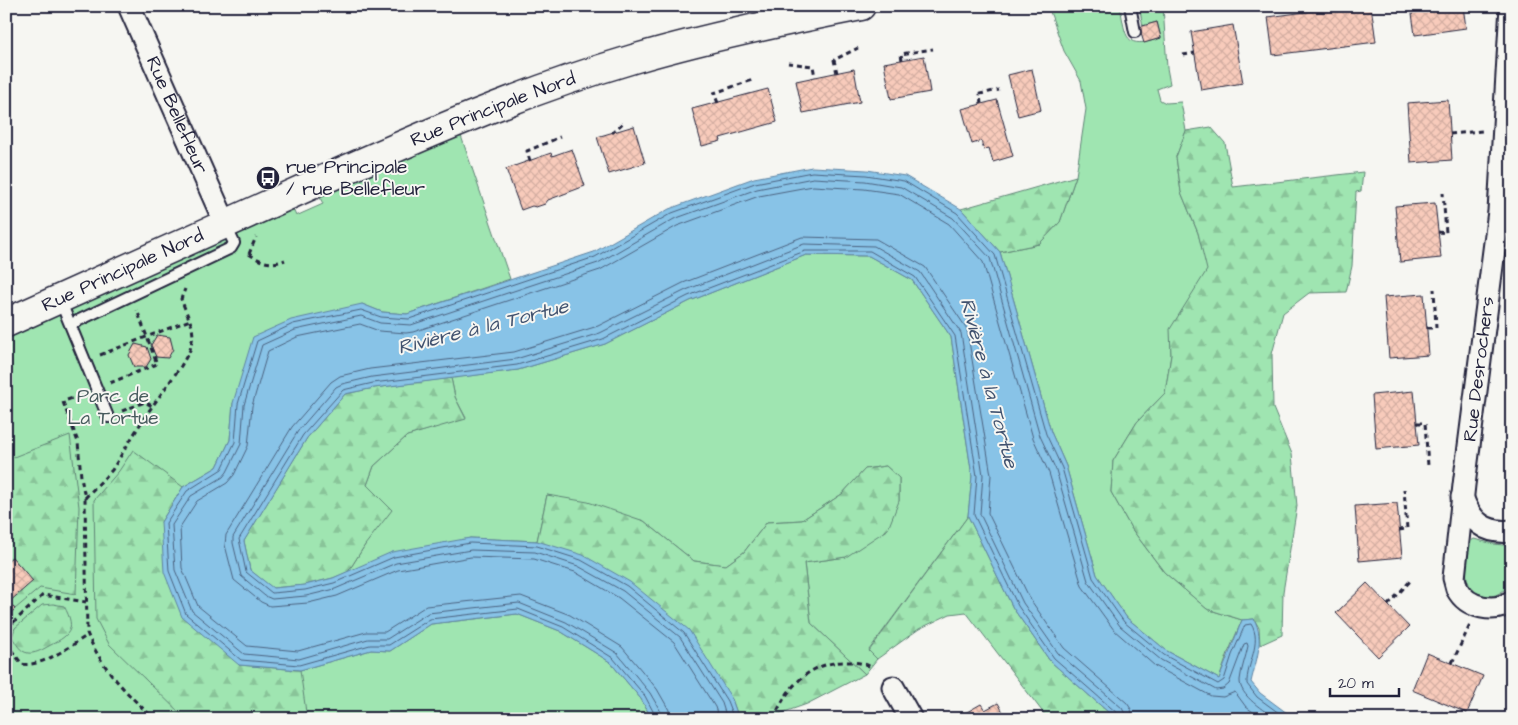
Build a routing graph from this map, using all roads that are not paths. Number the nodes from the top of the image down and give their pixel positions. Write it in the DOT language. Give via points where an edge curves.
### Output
graph roads {
  1 [pos="129,6"];
  2 [pos="861,6"];
  3 [pos="1130,6"];
  4 [pos="1510,6"];
  5 [pos="1136,32"];
  6 [pos="1505,212"];
  7 [pos="225,223"];
  8 [pos="59,299"];
  9 [pos="6,323"];
  10 [pos="71,324"];
  11 [pos="108,417"];
  12 [pos="1462,497"];
  13 [pos="1512,532"];
  14 [pos="1512,602"];
  15 [pos="893,687"];
  16 [pos="911,719"];
  1 -- 7 [label="street, Rue Bellefleur"];
  2 -- 7 [label="street, Rue Principale Nord" via="699,40 584,75 426,134"];
  3 -- 5 [label="lane"];
  4 -- 6 [label="street, Rue Desrochers" via="1504,129"];
  6 -- 12 [label="street, Rue Desrochers"];
  7 -- 8 [label="street, Rue Principale Nord"];
  7 -- 10 [label="lane" via="234,243 231,248"];
  8 -- 9 [label="street, Rue Principale Nord"];
  8 -- 10 [label="lane"];
  10 -- 11 [label="lane"];
  12 -- 13 [label="street" via="1474,521 1493,530"];
  12 -- 14 [label="street, Rue Desrochers" via="1454,578 1458,590 1466,600 1479,606 1494,609"];
  15 -- 16 [label="street"];
}
